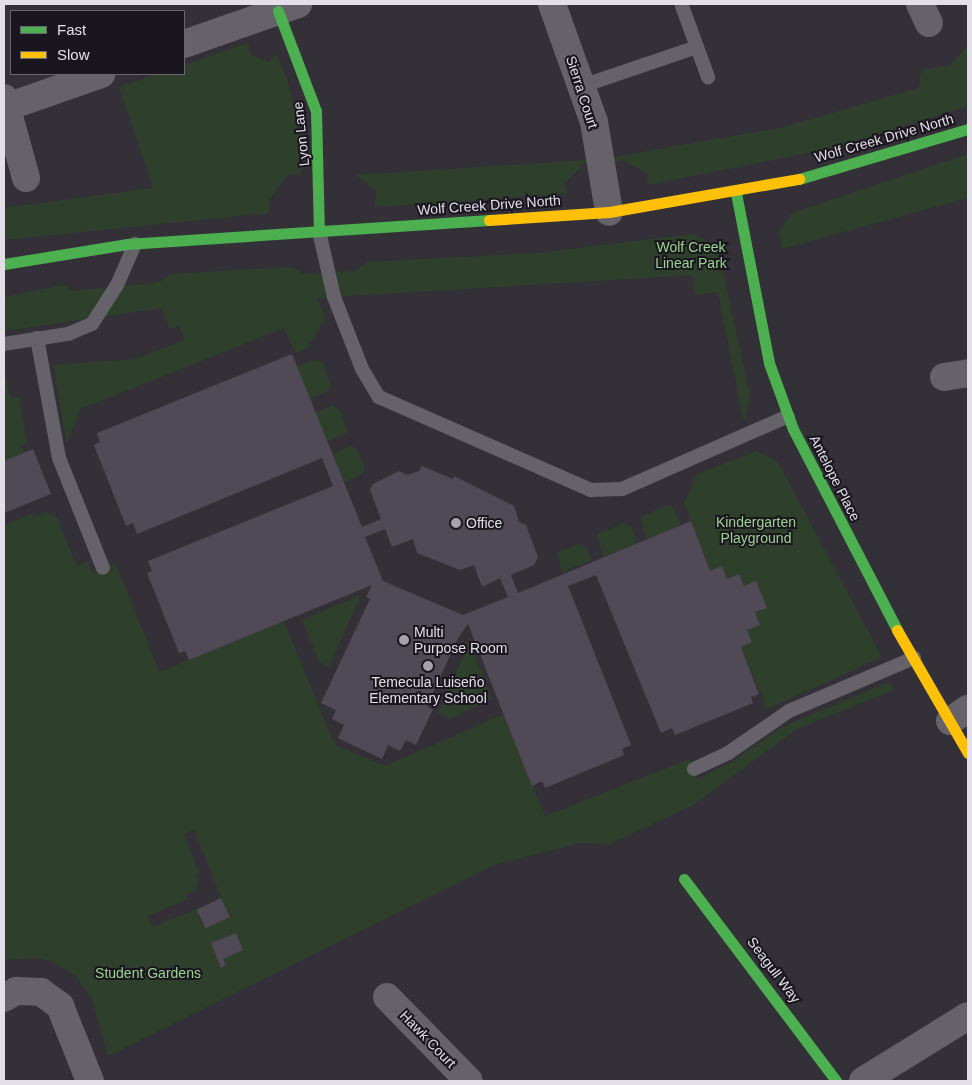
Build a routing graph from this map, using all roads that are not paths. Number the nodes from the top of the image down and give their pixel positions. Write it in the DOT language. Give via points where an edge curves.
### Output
graph roads {
  1 [pos="552,4"];
  2 [pos="682,6"];
  3 [pos="288,7"];
  4 [pos="185,44"];
  5 [pos="697,47"];
  6 [pos="98,75"];
  7 [pos="708,77"];
  8 [pos="582,86"];
  9 [pos="5,103"];
  10 [pos="968,129"];
  11 [pos="26,178"];
  12 [pos="736,193"];
  13 [pos="609,212"];
  14 [pos="319,231"];
  15 [pos="135,244"];
  16 [pos="4,264"];
  17 [pos="37,338"];
  18 [pos="4,344"];
  19 [pos="788,416"];
  20 [pos="103,568"];
  21 [pos="914,658"];
  22 [pos="959,715"];
  23 [pos="968,753"];
  24 [pos="694,769"];
  25 [pos="684,879"];
  26 [pos="387,997"];
  27 [pos="4,998"];
  28 [pos="968,1016"];
  29 [pos="90,1081"];
  30 [pos="469,1081"];
  31 [pos="836,1081"];
  32 [pos="863,1081"];
  1 -- 8 [label="street, Sierra Court"];
  2 -- 5 [label="lane"];
  3 -- 4 [label="street"];
  3 -- 14 [label="street, Lyon Lane" via="316,111"];
  5 -- 7 [label="lane"];
  5 -- 8 [label="lane"];
  6 -- 9 [label="street"];
  8 -- 13 [label="street, Sierra Court" via="594,122"];
  9 -- 11 [label="street"];
  10 -- 12 [label="street, Wolf Creek Drive North" via="796,180"];
  12 -- 13 [label="street, Wolf Creek Drive North"];
  12 -- 19 [label="street, Antelope Place" via="769,363"];
  13 -- 14 [label="street, Wolf Creek Drive North"];
  14 -- 15 [label="street, Wolf Creek Drive North"];
  14 -- 19 [label="lane" via="334,297 362,369 379,398 591,490 622,489"];
  15 -- 16 [label="street, Wolf Creek Drive North"];
  15 -- 17 [label="lane" via="117,285 92,324 68,334"];
  17 -- 18 [label="lane"];
  17 -- 20 [label="lane" via="59,458"];
  19 -- 21 [label="street, Antelope Place" via="866,577"];
  21 -- 22 [label="street, Antelope Place"];
  21 -- 24 [label="lane" via="789,711 728,753"];
  22 -- 23 [label="street, Antelope Place"];
  25 -- 31 [label="street, Seagull Way"];
  26 -- 30 [label="street, Hawk Court"];
  27 -- 29 [label="street" via="16,992 41,992 60,1006"];
  28 -- 32 [label="street"];
}
